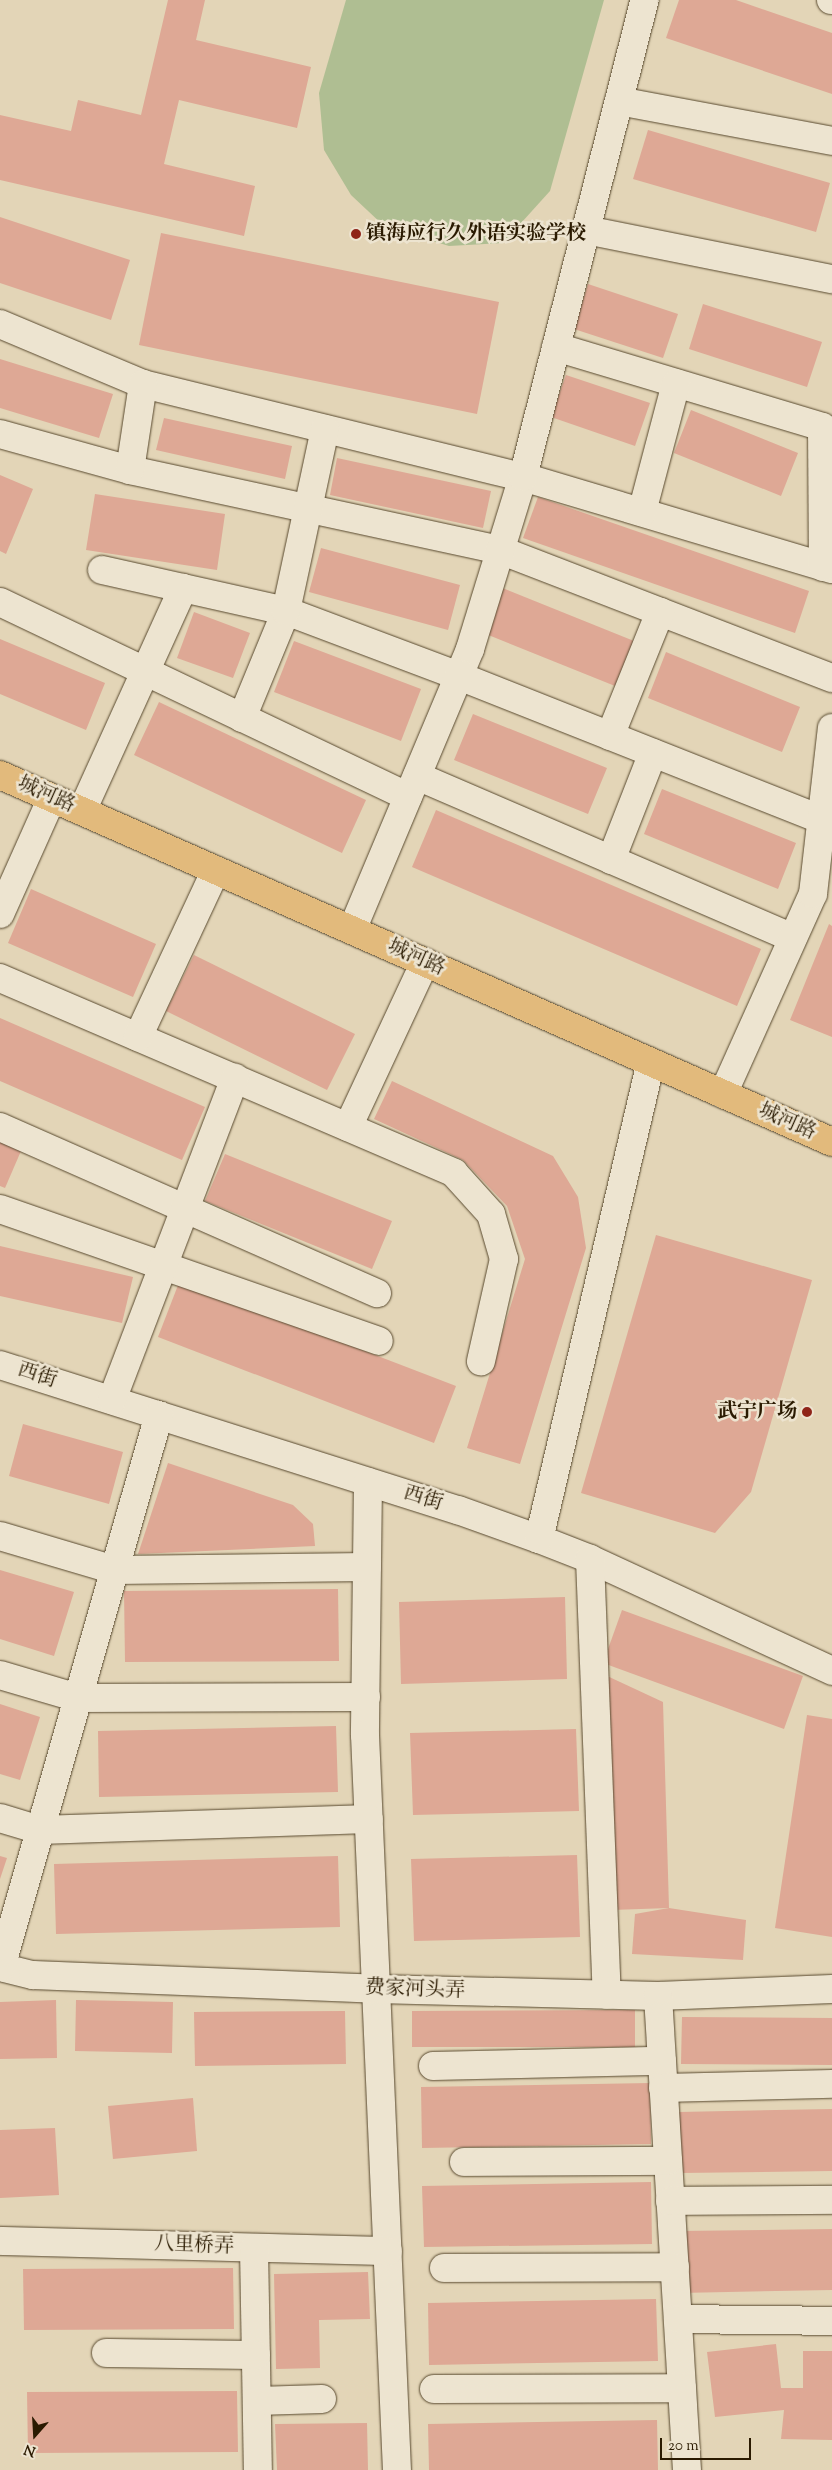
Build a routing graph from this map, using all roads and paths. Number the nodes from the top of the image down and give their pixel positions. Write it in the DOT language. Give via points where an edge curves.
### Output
graph roads {
  1 [pos="645,0"];
  2 [pos="619,101"];
  3 [pos="832,141"];
  4 [pos="586,230"];
  5 [pos="832,279"];
  6 [pos="0,324"];
  7 [pos="556,347"];
  8 [pos="676,383"];
  9 [pos="143,384"];
  10 [pos="325,429"];
  11 [pos="0,434"];
  12 [pos="130,470"];
  13 [pos="523,477"];
  14 [pos="308,508"];
  15 [pos="642,512"];
  16 [pos="500,550"];
  17 [pos="827,568"];
  18 [pos="102,570"];
  19 [pos="183,588"];
  20 [pos="0,602"];
  21 [pos="286,611"];
  22 [pos="660,612"];
  23 [pos="145,672"];
  24 [pos="459,676"];
  25 [pos="832,678"];
  26 [pos="242,718"];
  27 [pos="832,728"];
  28 [pos="610,736"];
  29 [pos="653,753"];
  30 [pos="0,775"];
  31 [pos="412,786"];
  32 [pos="52,798"];
  33 [pos="82,811"];
  34 [pos="822,820"];
  35 [pos="611,860"];
  36 [pos="216,870"];
  37 [pos="0,914"];
  38 [pos="352,930"];
  39 [pos="793,938"];
  40 [pos="425,962"];
  41 [pos="0,978"];
  42 [pos="138,1037"];
  43 [pos="652,1063"];
  44 [pos="235,1078"];
  45 [pos="723,1094"];
  46 [pos="0,1127"];
  47 [pos="348,1127"];
  48 [pos="832,1142"];
  49 [pos="185,1208"];
  50 [pos="0,1209"];
  51 [pos="163,1266"];
  52 [pos="377,1293"];
  53 [pos="379,1341"];
  54 [pos="481,1360"];
  55 [pos="0,1365"];
  56 [pos="112,1400"];
  57 [pos="159,1415"];
  58 [pos="368,1482"];
  59 [pos="0,1536"];
  60 [pos="539,1539"];
  61 [pos="590,1559"];
  62 [pos="367,1567"];
  63 [pos="115,1570"];
  64 [pos="832,1671"];
  65 [pos="0,1676"];
  66 [pos="366,1697"];
  67 [pos="78,1698"];
  68 [pos="0,1818"];
  69 [pos="369,1819"];
  70 [pos="40,1830"];
  71 [pos="0,1967"];
  72 [pos="376,1989"];
  73 [pos="832,1989"];
  74 [pos="607,1995"];
  75 [pos="658,1996"];
  76 [pos="434,2066"];
  77 [pos="663,2074"];
  78 [pos="832,2084"];
  79 [pos="668,2160"];
  80 [pos="464,2162"];
  81 [pos="832,2200"];
  82 [pos="670,2201"];
  83 [pos="0,2241"];
  84 [pos="254,2248"];
  85 [pos="388,2251"];
  86 [pos="675,2267"];
  87 [pos="444,2268"];
  88 [pos="678,2319"];
  89 [pos="832,2321"];
  90 [pos="106,2353"];
  91 [pos="256,2355"];
  92 [pos="682,2388"];
  93 [pos="434,2389"];
  94 [pos="322,2398"];
  95 [pos="257,2401"];
  96 [pos="258,2470"];
  97 [pos="397,2470"];
  98 [pos="687,2470"];
  1 -- 2 [label="street"];
  2 -- 3 [label="street"];
  2 -- 4 [label="street"];
  4 -- 5 [label="street"];
  4 -- 7 [label="street"];
  6 -- 9 [label="street"];
  7 -- 8 [label="street"];
  7 -- 13 [label="street"];
  8 -- 15 [label="street"];
  8 -- 17 [label="street" via="822,427"];
  9 -- 10 [label="street"];
  9 -- 12 [label="street"];
  10 -- 13 [label="street"];
  10 -- 14 [label="street"];
  11 -- 12 [label="street"];
  12 -- 14 [label="street"];
  13 -- 15 [label="street"];
  13 -- 16 [label="street"];
  14 -- 16 [label="street"];
  14 -- 21 [label="street"];
  15 -- 17 [label="street"];
  16 -- 22 [label="street"];
  16 -- 24 [label="street"];
  18 -- 19 [label="street"];
  19 -- 21 [label="street"];
  19 -- 23 [label="street"];
  20 -- 23 [label="street"];
  21 -- 24 [label="street"];
  21 -- 26 [label="street"];
  22 -- 25 [label="street"];
  22 -- 28 [label="street"];
  23 -- 26 [label="street"];
  23 -- 33 [label="street"];
  24 -- 28 [label="street"];
  24 -- 31 [label="street"];
  26 -- 31 [label="street"];
  27 -- 34 [label="street"];
  28 -- 29 [label="street"];
  29 -- 34 [label="street"];
  29 -- 35 [label="street"];
  30 -- 32 [label="main road, 城河路"];
  31 -- 35 [label="street"];
  31 -- 38 [label="street"];
  32 -- 33 [label="main road, 城河路"];
  32 -- 37 [label="street"];
  33 -- 36 [label="main road, 城河路"];
  34 -- 39 [label="street" via="813,894"];
  35 -- 39 [label="street"];
  36 -- 38 [label="main road, 城河路"];
  36 -- 42 [label="street"];
  38 -- 40 [label="main road, 城河路"];
  39 -- 45 [label="street"];
  40 -- 43 [label="main road, 城河路"];
  40 -- 47 [label="street"];
  41 -- 42 [label="street"];
  42 -- 44 [label="street"];
  43 -- 45 [label="main road, 城河路"];
  43 -- 60 [label="street"];
  44 -- 47 [label="street"];
  44 -- 49 [label="street"];
  45 -- 48 [label="main road, 城河路"];
  46 -- 49 [label="street"];
  47 -- 54 [label="street" via="454,1173 491,1214 504,1259"];
  49 -- 51 [label="street"];
  49 -- 52 [label="street"];
  50 -- 51 [label="street"];
  51 -- 53 [label="street"];
  51 -- 56 [label="street"];
  55 -- 56 [label="street, 西街"];
  56 -- 57 [label="street, 西街"];
  57 -- 58 [label="street, 西街"];
  57 -- 63 [label="street"];
  58 -- 60 [label="street, 西街"];
  58 -- 62 [label="street"];
  59 -- 63 [label="street"];
  60 -- 61 [label="street, 西街"];
  61 -- 64 [label="street, 西街"];
  61 -- 74 [label="street"];
  62 -- 63 [label="street"];
  62 -- 66 [label="street"];
  63 -- 67 [label="street"];
  65 -- 67 [label="street"];
  66 -- 67 [label="street"];
  66 -- 69 [label="street"];
  67 -- 70 [label="street"];
  68 -- 70 [label="street"];
  69 -- 70 [label="street"];
  69 -- 72 [label="street"];
  70 -- 71 [label="street"];
  71 -- 72 [label="street, 费家河头弄" via="33,1976"];
  72 -- 74 [label="street, 费家河头弄"];
  72 -- 85 [label="street"];
  73 -- 75 [label="street, 费家河头弄"];
  74 -- 75 [label="street, 费家河头弄"];
  75 -- 77 [label="street"];
  76 -- 77 [label="street"];
  77 -- 78 [label="street"];
  77 -- 79 [label="street"];
  79 -- 80 [label="street"];
  79 -- 82 [label="street"];
  81 -- 82 [label="street"];
  82 -- 86 [label="street"];
  83 -- 84 [label="street, 八里桥弄"];
  84 -- 85 [label="street, 八里桥弄"];
  84 -- 91 [label="street"];
  85 -- 97 [label="street"];
  86 -- 87 [label="street"];
  86 -- 88 [label="street"];
  88 -- 89 [label="street"];
  88 -- 92 [label="street"];
  90 -- 91 [label="street"];
  91 -- 95 [label="street"];
  92 -- 93 [label="street"];
  92 -- 98 [label="street"];
  94 -- 95 [label="street"];
  95 -- 96 [label="street"];
}
